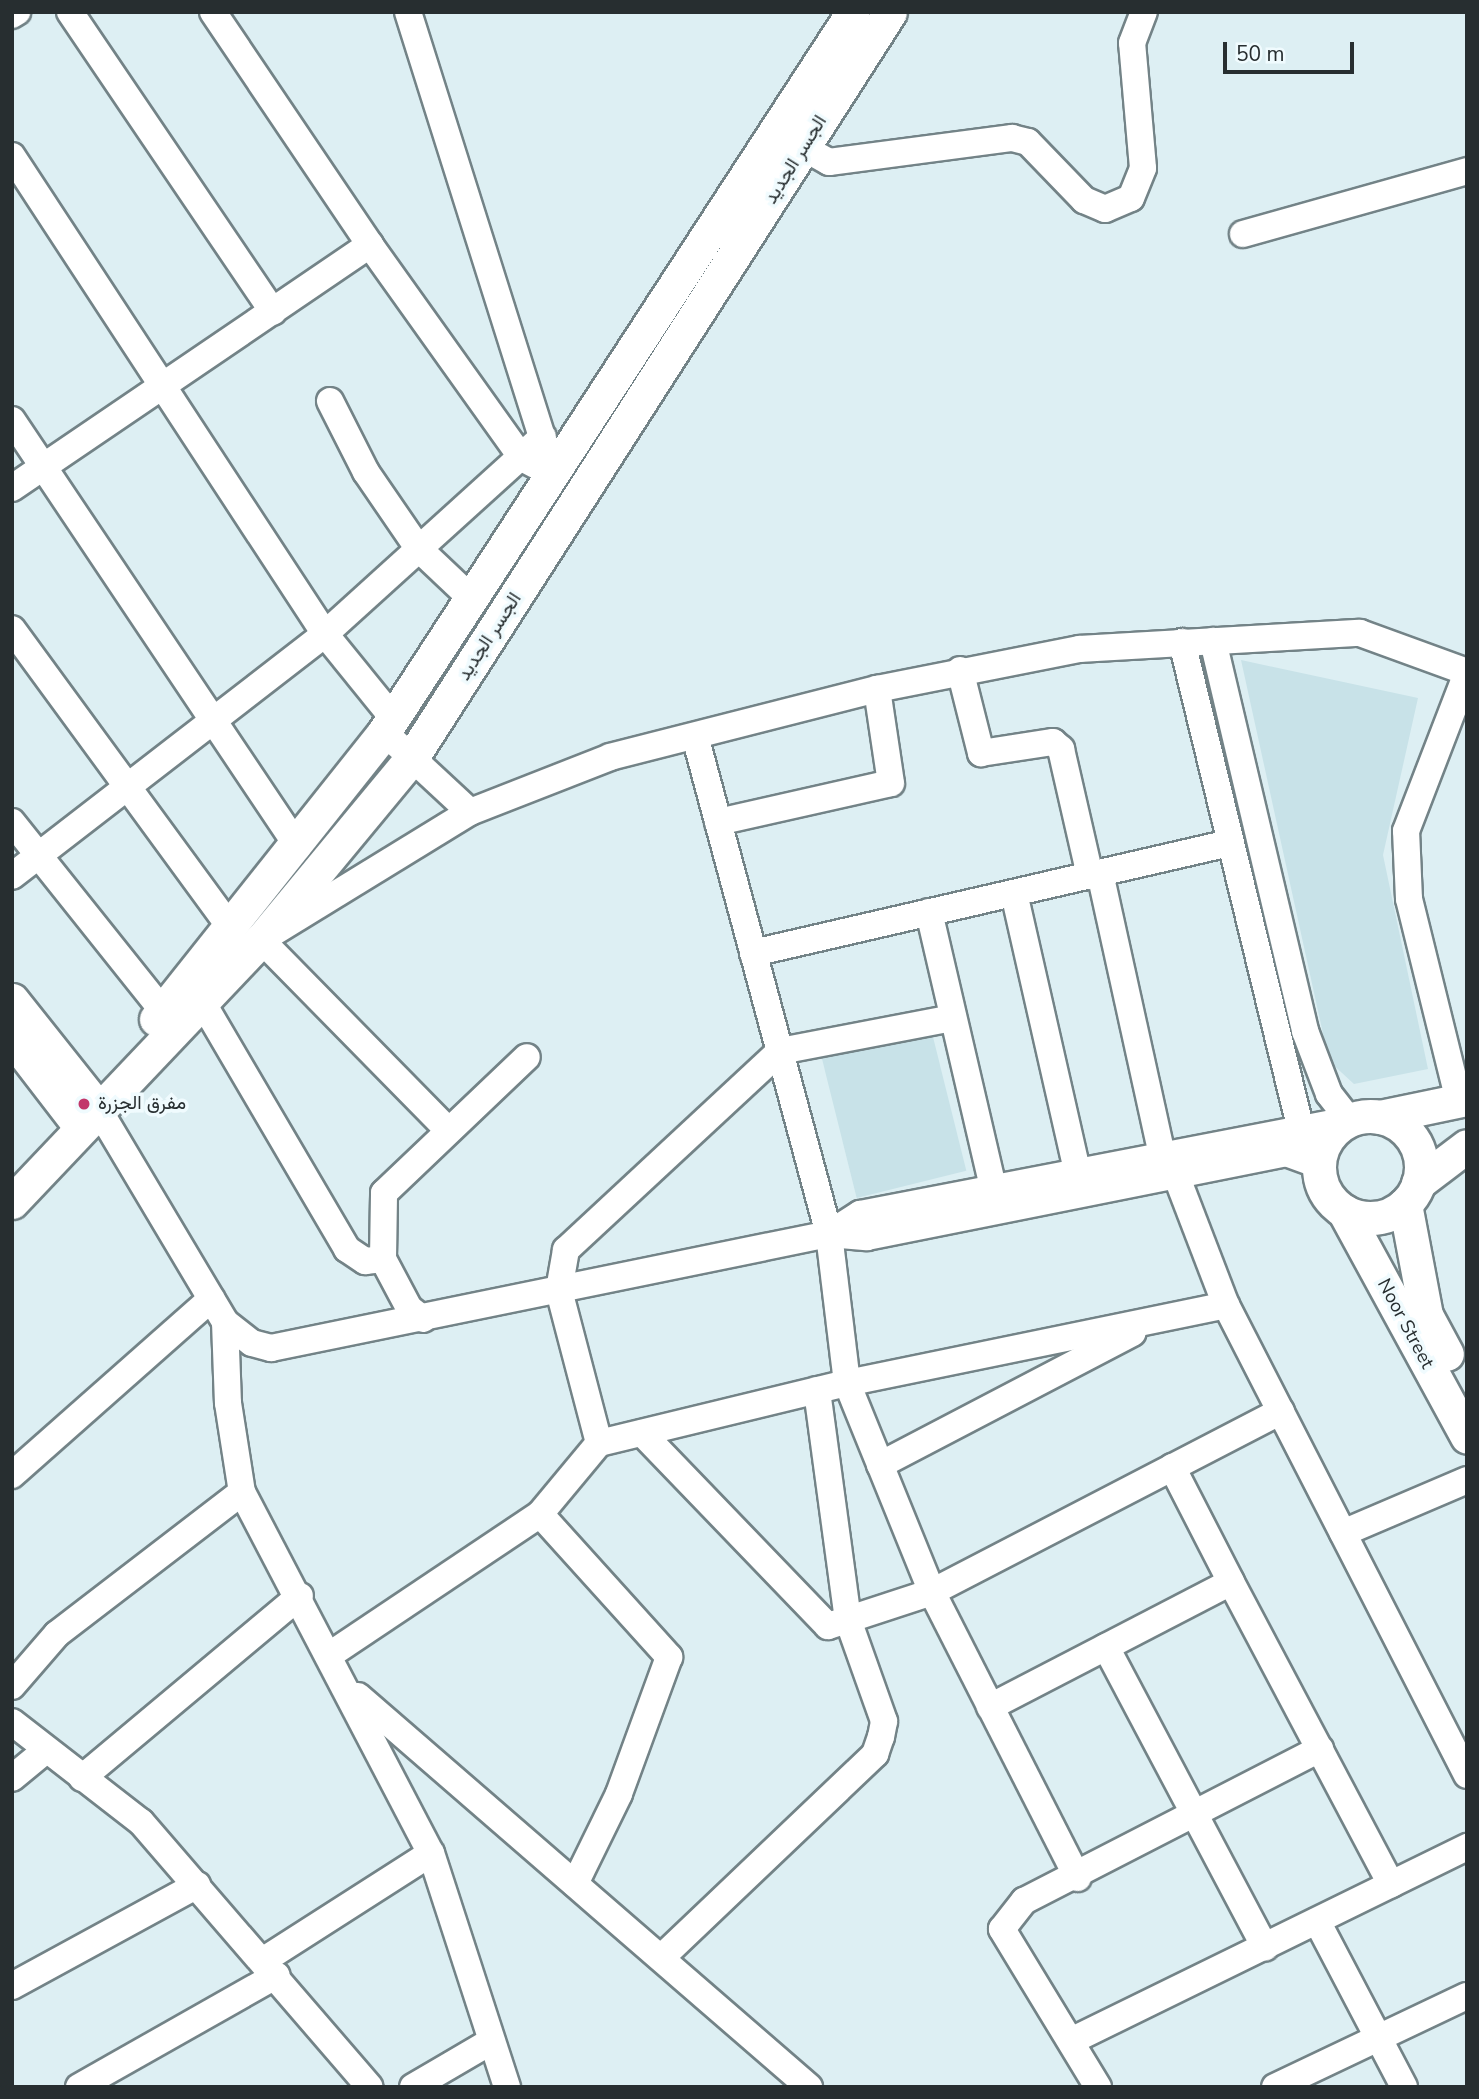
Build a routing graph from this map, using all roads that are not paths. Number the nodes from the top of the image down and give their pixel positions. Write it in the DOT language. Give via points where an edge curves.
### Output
graph roads {
  1 [pos="17,12"];
  2 [pos="70,12"];
  3 [pos="213,12"];
  4 [pos="408,12"];
  5 [pos="853,12"];
  6 [pos="890,12"];
  7 [pos="1144,12"];
  8 [pos="12,15"];
  9 [pos="804,148"];
  10 [pos="12,156"];
  11 [pos="1467,171"];
  12 [pos="1243,234"];
  13 [pos="370,245"];
  14 [pos="273,312"];
  15 [pos="165,388"];
  16 [pos="330,401"];
  17 [pos="12,421"];
  18 [pos="543,436"];
  19 [pos="522,458"];
  20 [pos="45,471"];
  21 [pos="551,475"];
  22 [pos="12,488"];
  23 [pos="418,548"];
  24 [pos="472,600"];
  25 [pos="12,629"];
  26 [pos="325,634"];
  27 [pos="1213,641"];
  28 [pos="1182,642"];
  29 [pos="960,670"];
  30 [pos="1467,673"];
  31 [pos="877,689"];
  32 [pos="213,722"];
  33 [pos="389,725"];
  34 [pos="695,736"];
  35 [pos="411,759"];
  36 [pos="127,787"];
  37 [pos="470,812"];
  38 [pos="12,822"];
  39 [pos="718,822"];
  40 [pos="1231,843"];
  41 [pos="298,847"];
  42 [pos="38,856"];
  43 [pos="1095,874"];
  44 [pos="12,876"];
  45 [pos="1014,893"];
  46 [pos="929,912"];
  47 [pos="230,927"];
  48 [pos="261,940"];
  49 [pos="753,953"];
  50 [pos="12,1000"];
  51 [pos="201,1000"];
  52 [pos="163,1011"];
  53 [pos="953,1018"];
  54 [pos="12,1038"];
  55 [pos="780,1051"];
  56 [pos="527,1057"];
  57 [pos="1463,1100"];
  58 [pos="83,1108"];
  59 [pos="1365,1118"];
  60 [pos="1300,1126"];
  61 [pos="447,1129"];
  62 [pos="1467,1146"];
  63 [pos="1169,1164"];
  64 [pos="1319,1165"];
  65 [pos="12,1170"];
  66 [pos="1077,1170"];
  67 [pos="993,1187"];
  68 [pos="1412,1194"];
  69 [pos="12,1202"];
  70 [pos="1344,1211"];
  71 [pos="829,1234"];
  72 [pos="383,1259"];
  73 [pos="559,1290"];
  74 [pos="211,1299"];
  75 [pos="1226,1305"];
  76 [pos="1161,1318"];
  77 [pos="424,1319"];
  78 [pos="225,1322"];
  79 [pos="847,1383"];
  80 [pos="817,1390"];
  81 [pos="1467,1391"];
  82 [pos="1281,1411"];
  83 [pos="642,1433"];
  84 [pos="1467,1437"];
  85 [pos="599,1443"];
  86 [pos="880,1465"];
  87 [pos="1172,1467"];
  88 [pos="12,1475"];
  89 [pos="1467,1480"];
  90 [pos="242,1492"];
  91 [pos="540,1514"];
  92 [pos="1343,1534"];
  93 [pos="1231,1583"];
  94 [pos="932,1592"];
  95 [pos="300,1596"];
  96 [pos="848,1620"];
  97 [pos="1106,1647"];
  98 [pos="331,1654"];
  99 [pos="12,1686"];
  100 [pos="348,1687"];
  101 [pos="990,1707"];
  102 [pos="12,1722"];
  103 [pos="1320,1749"];
  104 [pos="46,1750"];
  105 [pos="1467,1775"];
  106 [pos="12,1778"];
  107 [pos="82,1778"];
  108 [pos="1198,1814"];
  109 [pos="1467,1847"];
  110 [pos="431,1853"];
  111 [pos="1078,1878"];
  112 [pos="575,1884"];
  113 [pos="1391,1884"];
  114 [pos="197,1885"];
  115 [pos="1317,1921"];
  116 [pos="1265,1947"];
  117 [pos="660,1958"];
  118 [pos="271,1968"];
  119 [pos="12,1986"];
  120 [pos="1467,1996"];
  121 [pos="1379,2038"];
  122 [pos="1073,2040"];
  123 [pos="490,2042"];
  124 [pos="79,2087"];
  125 [pos="370,2087"];
  126 [pos="413,2087"];
  127 [pos="508,2087"];
  128 [pos="809,2087"];
  129 [pos="1098,2087"];
  130 [pos="1275,2087"];
  131 [pos="1404,2087"];
  1 -- 8 [label="street"];
  2 -- 14 [label="street"];
  3 -- 13 [label="street"];
  4 -- 18 [label="street"];
  5 -- 21 [label="main road, الجسر الجديد"];
  6 -- 9 [label="main road, الجسر الجديد"];
  7 -- 9 [label="street" via="1132,43 1143,168 1130,198 1105,209 1084,200 1028,142 1012,138 829,162"];
  9 -- 35 [label="main road, الجسر الجديد"];
  10 -- 15 [label="street"];
  11 -- 12 [label="street"];
  13 -- 14 [label="street"];
  13 -- 19 [label="street"];
  14 -- 15 [label="street"];
  15 -- 20 [label="street"];
  15 -- 26 [label="street"];
  16 -- 23 [label="street" via="366,472"];
  17 -- 20 [label="street"];
  18 -- 19 [label="street"];
  18 -- 21 [label="street"];
  19 -- 21 [label="street"];
  19 -- 23 [label="street"];
  20 -- 22 [label="street"];
  20 -- 32 [label="street"];
  21 -- 24 [label="main road, الجسر الجديد"];
  23 -- 24 [label="street"];
  23 -- 26 [label="street"];
  24 -- 33 [label="main road, الجسر الجديد"];
  25 -- 36 [label="street"];
  26 -- 32 [label="street"];
  26 -- 33 [label="street"];
  27 -- 28 [label="street"];
  27 -- 30 [label="street" via="1360,632"];
  27 -- 59 [label="street" via="1305,1031 1329,1094"];
  28 -- 29 [label="street" via="1079,649"];
  28 -- 40 [label="street"];
  29 -- 31 [label="street"];
  29 -- 43 [label="street" via="981,753 1053,742 1061,749"];
  30 -- 57 [label="street" via="1406,831 1409,899"];
  31 -- 34 [label="street"];
  31 -- 39 [label="street" via="891,783"];
  32 -- 36 [label="street"];
  32 -- 41 [label="street"];
  33 -- 35 [label="street"];
  33 -- 41 [label="main road, الجسر الجديد"];
  34 -- 37 [label="street" via="610,757"];
  34 -- 39 [label="street"];
  35 -- 37 [label="street"];
  35 -- 48 [label="main road, الجسر الجديد"];
  36 -- 42 [label="street"];
  36 -- 47 [label="street"];
  37 -- 48 [label="street"];
  38 -- 42 [label="street"];
  39 -- 49 [label="street"];
  40 -- 43 [label="street"];
  40 -- 60 [label="street"];
  41 -- 47 [label="main road, الجسر الجديد"];
  42 -- 44 [label="street"];
  42 -- 52 [label="street"];
  43 -- 45 [label="street"];
  43 -- 63 [label="street"];
  45 -- 46 [label="street"];
  45 -- 66 [label="street"];
  46 -- 49 [label="street"];
  46 -- 53 [label="street"];
  47 -- 52 [label="main road, الجسر الجديد"];
  48 -- 51 [label="main road, الجسر الجديد"];
  48 -- 61 [label="street"];
  49 -- 55 [label="street"];
  50 -- 58 [label="main road"];
  51 -- 58 [label="main road, الجسر الجديد"];
  51 -- 72 [label="street" via="347,1249 365,1261"];
  52 -- 58 [label="main road, الجسر الجديد"];
  53 -- 55 [label="street"];
  53 -- 67 [label="street"];
  54 -- 58 [label="main road"];
  55 -- 71 [label="street"];
  55 -- 73 [label="street" via="566,1250"];
  56 -- 61 [label="street"];
  57 -- 59 [label="main road"];
  58 -- 65 [label="main road, الجسر الجديد"];
  58 -- 69 [label="main road, الجسر الجديد"];
  58 -- 74 [label="street"];
  59 -- 60 [label="street"];
  59 -- 64 [label="main road" via="1328,1138"];
  59 -- 68 [label="main road" via="1403,1129 1418,1150"];
  60 -- 63 [label="street"];
  60 -- 64 [label="street"];
  61 -- 72 [label="street" via="384,1193"];
  62 -- 68 [label="main road"];
  63 -- 64 [label="street" via="1286,1153"];
  63 -- 66 [label="street"];
  63 -- 71 [label="street" via="867,1237"];
  63 -- 75 [label="street"];
  64 -- 70 [label="main road" via="1325,1191"];
  66 -- 67 [label="street"];
  67 -- 71 [label="street" via="860,1214"];
  68 -- 70 [label="main road" via="1376,1218"];
  68 -- 81 [label="main road, Noor Street" via="1426,1315"];
  70 -- 84 [label="main road, Noor Street"];
  71 -- 73 [label="street"];
  71 -- 79 [label="street"];
  72 -- 77 [label="street" via="409,1308"];
  73 -- 77 [label="street"];
  73 -- 85 [label="street"];
  74 -- 78 [label="street"];
  74 -- 88 [label="street"];
  75 -- 76 [label="street"];
  75 -- 82 [label="street"];
  76 -- 79 [label="street"];
  76 -- 86 [label="street"];
  77 -- 78 [label="street" via="271,1348 252,1343"];
  78 -- 90 [label="street" via="228,1403"];
  79 -- 80 [label="street"];
  79 -- 86 [label="street"];
  80 -- 83 [label="street"];
  80 -- 96 [label="street"];
  82 -- 87 [label="street"];
  82 -- 92 [label="street"];
  83 -- 85 [label="street"];
  83 -- 96 [label="street" via="828,1626"];
  85 -- 91 [label="street"];
  86 -- 94 [label="street"];
  87 -- 93 [label="street"];
  87 -- 94 [label="street"];
  89 -- 92 [label="street"];
  90 -- 95 [label="street"];
  90 -- 99 [label="street" via="57,1634"];
  91 -- 98 [label="street"];
  91 -- 112 [label="street" via="669,1657 619,1794"];
  92 -- 105 [label="street"];
  93 -- 97 [label="street"];
  93 -- 103 [label="street"];
  94 -- 96 [label="street"];
  94 -- 101 [label="street"];
  95 -- 98 [label="street"];
  95 -- 107 [label="street"];
  96 -- 117 [label="street" via="884,1721 875,1754"];
  97 -- 101 [label="street"];
  97 -- 108 [label="street"];
  98 -- 100 [label="street"];
  100 -- 110 [label="street"];
  100 -- 112 [label="street"];
  101 -- 111 [label="street"];
  102 -- 104 [label="street"];
  103 -- 108 [label="street"];
  103 -- 113 [label="street"];
  104 -- 106 [label="street"];
  104 -- 107 [label="street"];
  107 -- 114 [label="street" via="141,1822"];
  108 -- 111 [label="street"];
  108 -- 116 [label="street"];
  109 -- 113 [label="street"];
  110 -- 118 [label="street"];
  110 -- 123 [label="street"];
  111 -- 122 [label="street" via="1024,1901 1002,1929"];
  112 -- 117 [label="street"];
  113 -- 115 [label="street"];
  114 -- 118 [label="street"];
  114 -- 119 [label="street"];
  115 -- 116 [label="street"];
  115 -- 121 [label="street"];
  116 -- 122 [label="street"];
  117 -- 128 [label="street"];
  118 -- 124 [label="street"];
  118 -- 125 [label="street"];
  120 -- 121 [label="street"];
  121 -- 130 [label="street"];
  121 -- 131 [label="street"];
  122 -- 129 [label="street"];
  123 -- 126 [label="street"];
  123 -- 127 [label="street"];
}
